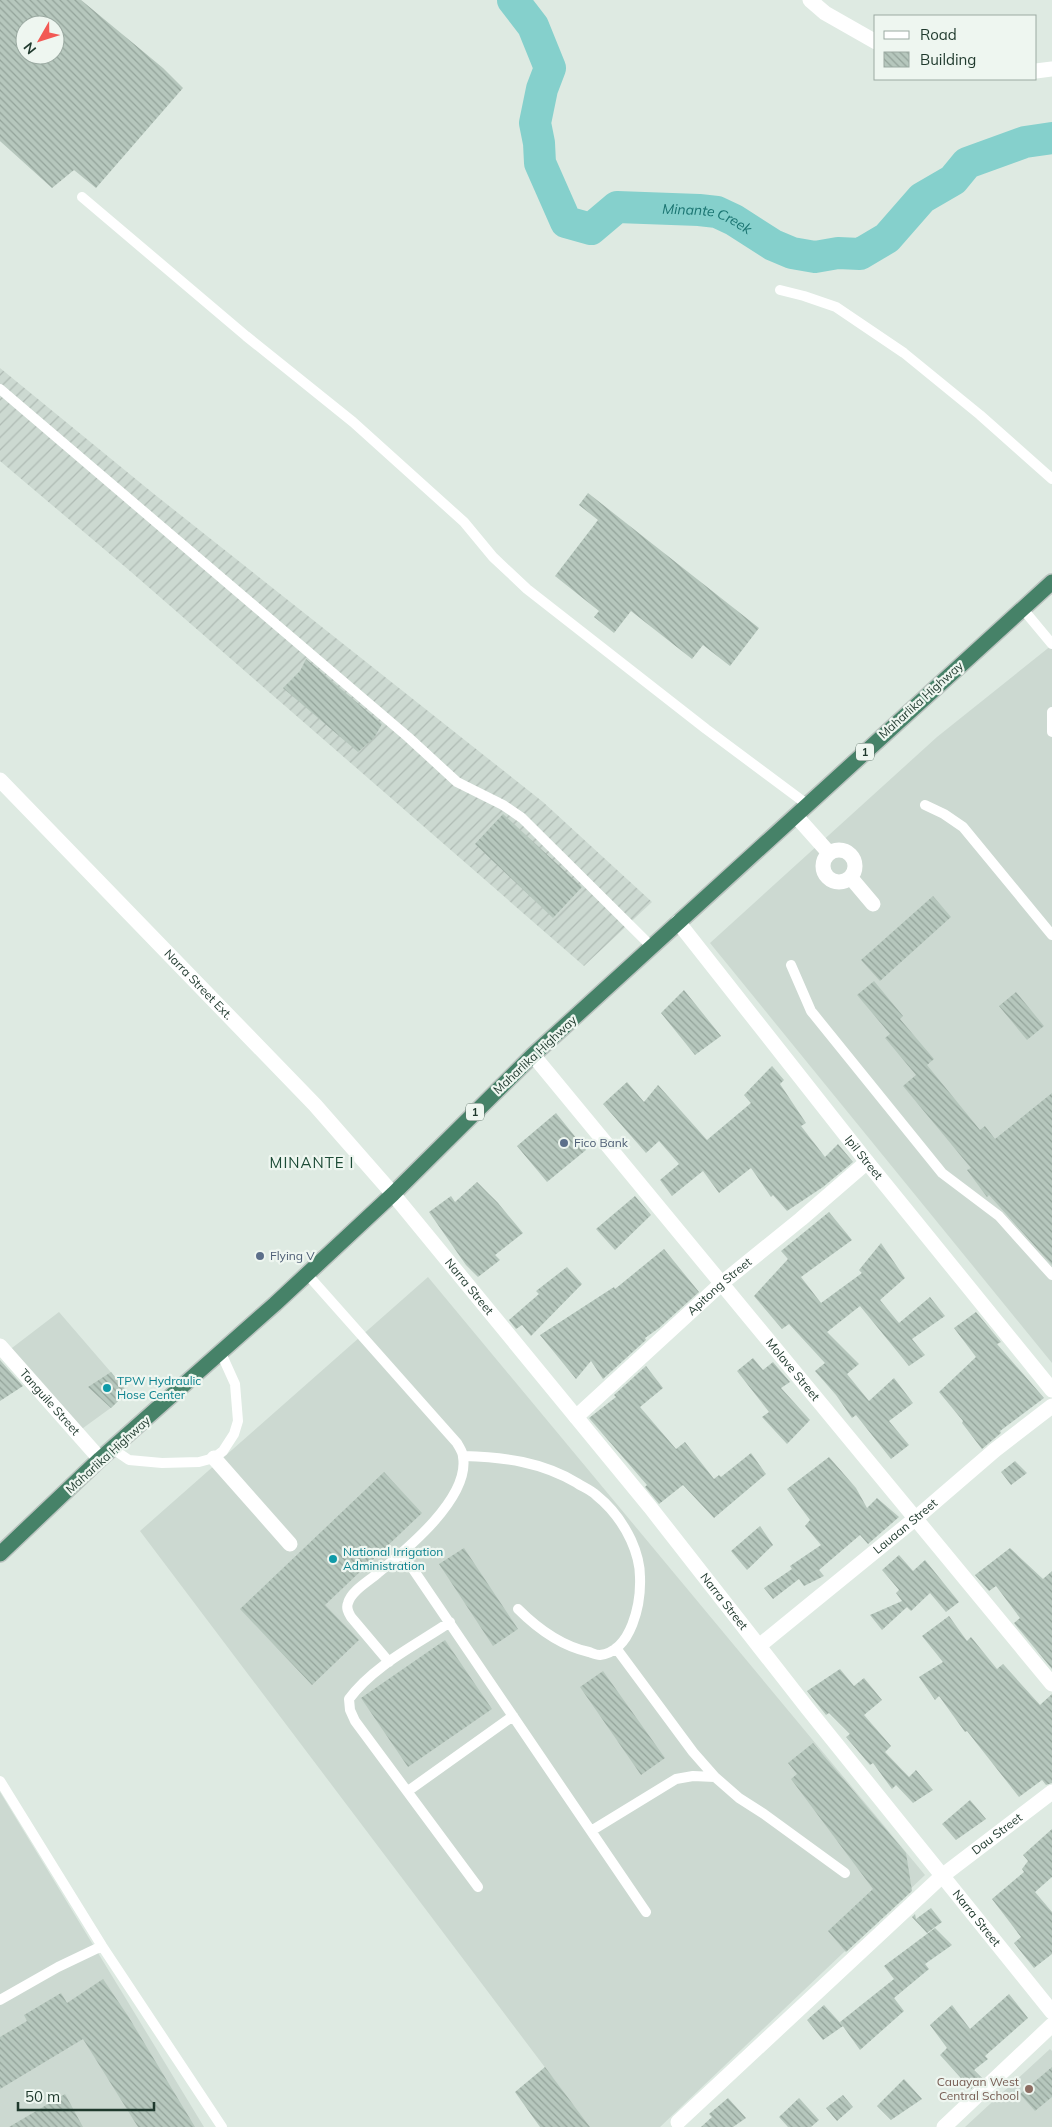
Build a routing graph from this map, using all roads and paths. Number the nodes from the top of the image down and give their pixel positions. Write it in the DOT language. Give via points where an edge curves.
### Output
graph roads {
  1 [pos="810,0"];
  2 [pos="874,41"];
  3 [pos="1052,69"];
  4 [pos="1037,71"];
  5 [pos="82,197"];
  6 [pos="780,290"];
  7 [pos="0,390"];
  8 [pos="1052,479"];
  9 [pos="1052,582"];
  10 [pos="1022,608"];
  11 [pos="1052,644"];
  12 [pos="1052,712"];
  13 [pos="1052,732"];
  14 [pos="0,780"];
  15 [pos="808,805"];
  16 [pos="925,805"];
  17 [pos="796,816"];
  18 [pos="829,853"];
  19 [pos="851,878"];
  20 [pos="873,904"];
  21 [pos="678,922"];
  22 [pos="1052,935"];
  23 [pos="652,947"];
  24 [pos="791,965"];
  25 [pos="533,1056"];
  26 [pos="867,1162"];
  27 [pos="393,1194"];
  28 [pos="308,1274"];
  29 [pos="1052,1275"];
  30 [pos="722,1283"];
  31 [pos="0,1346"];
  32 [pos="221,1353"];
  33 [pos="1052,1390"];
  34 [pos="1052,1406"];
  35 [pos="576,1417"];
  36 [pos="113,1449"];
  37 [pos="464,1456"];
  38 [pos="214,1458"];
  39 [pos="100,1459"];
  40 [pos="916,1518"];
  41 [pos="290,1544"];
  42 [pos="402,1553"];
  43 [pos="0,1554"];
  44 [pos="518,1609"];
  45 [pos="450,1622"];
  46 [pos="759,1646"];
  47 [pos="616,1648"];
  48 [pos="389,1662"];
  49 [pos="1052,1684"];
  50 [pos="513,1716"];
  51 [pos="715,1777"];
  52 [pos="0,1781"];
  53 [pos="408,1791"];
  54 [pos="1052,1792"];
  55 [pos="591,1831"];
  56 [pos="845,1873"];
  57 [pos="942,1876"];
  58 [pos="478,1887"];
  59 [pos="646,1912"];
  60 [pos="102,1946"];
  61 [pos="0,2000"];
  62 [pos="1052,2012"];
  63 [pos="1052,2025"];
  64 [pos="678,2122"];
  65 [pos="222,2127"];
  66 [pos="944,2127"];
  1 -- 2 [label="street"];
  3 -- 4 [label="street"];
  5 -- 15 [label="lane" via="353,422 464,522 493,557 527,589"];
  6 -- 8 [label="lane" via="836,307 904,353"];
  7 -- 23 [label="lane" via="456,782 522,818"];
  9 -- 10 [label="highway, Maharlika Highway / 1"];
  10 -- 11 [label="lane"];
  10 -- 15 [label="highway, Maharlika Highway / 1"];
  12 -- 13 [label="lane"];
  14 -- 27 [label="street, Narra Street Ext." via="315,1105"];
  15 -- 17 [label="highway, Maharlika Highway / 1"];
  16 -- 22 [label="lane" via="963,827"];
  17 -- 18 [label="street"];
  17 -- 21 [label="highway, Maharlika Highway / 1"];
  18 -- 19 [label="street" via="840,849 852,855 856,866"];
  18 -- 19 [label="street" via="823,865 827,877 837,882"];
  19 -- 20 [label="street"];
  21 -- 23 [label="highway, Maharlika Highway / 1"];
  21 -- 26 [label="street, Ipil Street"];
  23 -- 25 [label="highway, Maharlika Highway / 1"];
  24 -- 29 [label="lane" via="811,1011 942,1173 999,1216"];
  25 -- 27 [label="highway, Maharlika Highway / 1"];
  25 -- 30 [label="street, Molave Street"];
  26 -- 30 [label="street, Apitong Street"];
  26 -- 33 [label="street, Ipil Street"];
  27 -- 28 [label="highway, Maharlika Highway / 1"];
  27 -- 35 [label="street, Narra Street"];
  28 -- 32 [label="highway, Maharlika Highway / 1"];
  28 -- 37 [label="lane" via="457,1443"];
  30 -- 35 [label="street, Apitong Street"];
  30 -- 40 [label="street, Molave Street"];
  31 -- 39 [label="street, Tanguile Street"];
  32 -- 36 [label="highway, Maharlika Highway / 1"];
  32 -- 38 [label="lane" via="235,1384 238,1420 228,1444"];
  34 -- 40 [label="street, Lauaan Street"];
  35 -- 46 [label="street, Narra Street"];
  36 -- 38 [label="lane" via="129,1460 146,1463 199,1462"];
  36 -- 39 [label="highway, Maharlika Highway / 1"];
  37 -- 42 [label="lane" via="455,1492 442,1512"];
  37 -- 47 [label="lane" via="518,1460 564,1475 594,1493 617,1517 631,1541 640,1576 632,1626"];
  38 -- 41 [label="street"];
  39 -- 43 [label="highway, Maharlika Highway / 1"];
  40 -- 46 [label="street, Lauaan Street"];
  40 -- 49 [label="street, Molave Street"];
  42 -- 45 [label="lane"];
  42 -- 48 [label="lane" via="355,1593 347,1604 351,1617"];
  44 -- 47 [label="lane" via="557,1640 578,1650 599,1655"];
  45 -- 48 [label="lane"];
  45 -- 50 [label="lane"];
  46 -- 57 [label="street, Narra Street"];
  47 -- 51 [label="lane"];
  48 -- 53 [label="lane" via="359,1686 349,1699 350,1710"];
  50 -- 53 [label="lane"];
  50 -- 55 [label="lane"];
  51 -- 55 [label="lane" via="676,1779"];
  51 -- 56 [label="lane" via="739,1798"];
  52 -- 60 [label="lane"];
  53 -- 58 [label="lane"];
  54 -- 57 [label="street, Dau Street"];
  55 -- 59 [label="lane"];
  57 -- 62 [label="street, Narra Street"];
  57 -- 64 [label="street, Dau Street"];
  60 -- 61 [label="lane"];
  60 -- 65 [label="lane"];
  63 -- 66 [label="street"];
}
